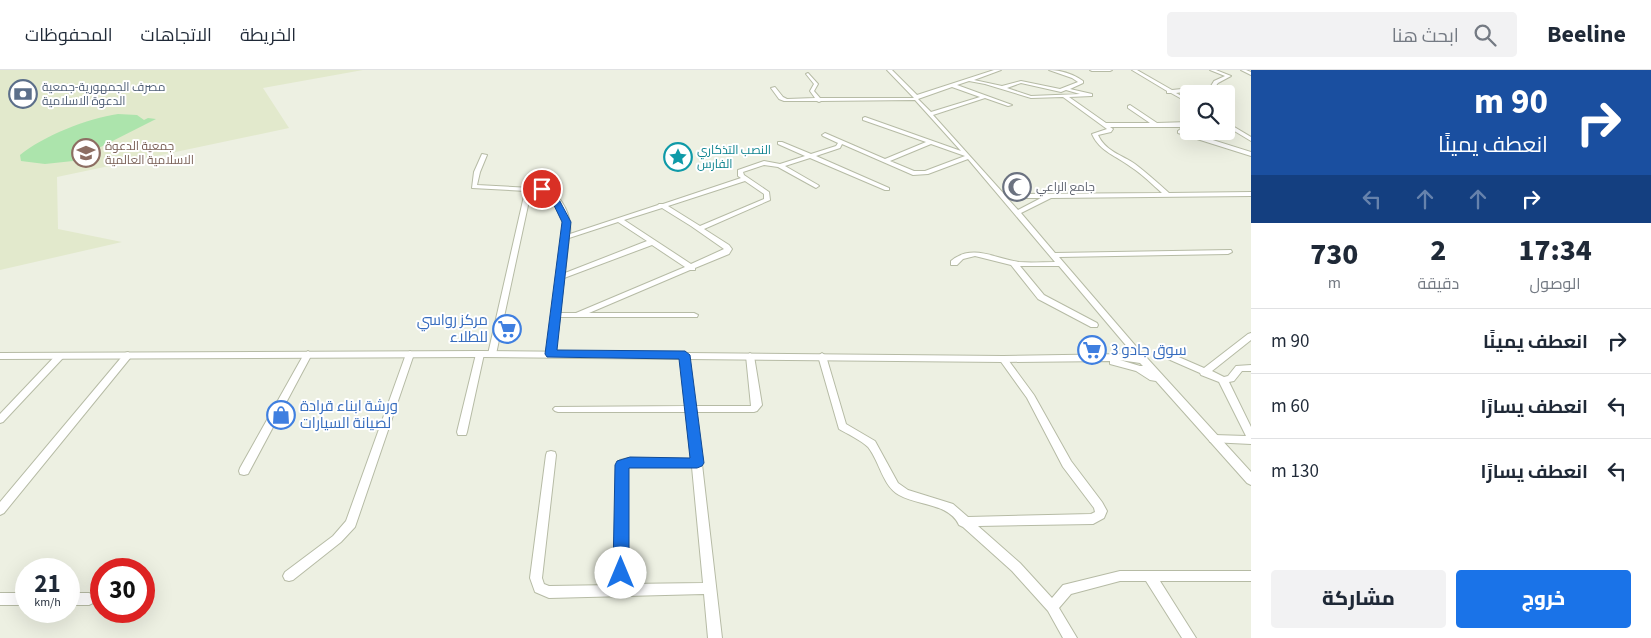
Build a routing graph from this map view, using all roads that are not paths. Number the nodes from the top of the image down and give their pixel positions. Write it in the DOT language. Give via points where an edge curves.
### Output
graph roads {
  1 [pos="889,70"];
  2 [pos="998,70"];
  3 [pos="1051,70"];
  4 [pos="1092,70"];
  5 [pos="1110,70"];
  6 [pos="1134,70"];
  7 [pos="1212,70"];
  8 [pos="1243,70"];
  9 [pos="808,74"];
  10 [pos="1251,74"];
  11 [pos="969,80"];
  12 [pos="951,85"];
  13 [pos="773,88"];
  14 [pos="1002,88"];
  15 [pos="1066,89"];
  16 [pos="1169,92"];
  17 [pos="1064,96"];
  18 [pos="984,97"];
  19 [pos="916,98"];
  20 [pos="1180,98"];
  21 [pos="819,100"];
  22 [pos="1010,105"];
  23 [pos="1130,107"];
  24 [pos="931,114"];
  25 [pos="865,119"];
  26 [pos="1180,124"];
  27 [pos="1105,125"];
  28 [pos="1156,125"];
  29 [pos="1235,129"];
  30 [pos="825,135"];
  31 [pos="1251,139"];
  32 [pos="1206,140"];
  33 [pos="780,143"];
  34 [pos="929,143"];
  35 [pos="840,145"];
  36 [pos="1251,154"];
  37 [pos="484,155"];
  38 [pos="811,156"];
  39 [pos="969,157"];
  40 [pos="884,161"];
  41 [pos="780,166"];
  42 [pos="745,179"];
  43 [pos="816,186"];
  44 [pos="887,189"];
  45 [pos="1167,194"];
  46 [pos="1251,194"];
  47 [pos="527,196"];
  48 [pos="1003,196"];
  49 [pos="1049,196"];
  50 [pos="661,205"];
  51 [pos="1016,213"];
  52 [pos="618,219"];
  53 [pos="700,228"];
  54 [pos="566,237"];
  55 [pos="652,242"];
  56 [pos="1228,252"];
  57 [pos="1054,255"];
  58 [pos="954,263"];
  59 [pos="1014,263"];
  60 [pos="1062,264"];
  61 [pos="692,268"];
  62 [pos="561,276"];
  63 [pos="579,314"];
  64 [pos="556,315"];
  65 [pos="694,315"];
  66 [pos="1094,325"];
  67 [pos="1251,336"];
  68 [pos="308,354"];
  69 [pos="410,354"];
  70 [pos="480,354"];
  71 [pos="492,354"];
  72 [pos="551,354"];
  73 [pos="128,355"];
  74 [pos="685,355"];
  75 [pos="0,356"];
  76 [pos="60,356"];
  77 [pos="750,356"];
  78 [pos="822,356"];
  79 [pos="1171,357"];
  80 [pos="1061,358"];
  81 [pos="1003,359"];
  82 [pos="1143,360"];
  83 [pos="1114,362"];
  84 [pos="1251,368"];
  85 [pos="1204,373"];
  86 [pos="1223,380"];
  87 [pos="1175,396"];
  88 [pos="691,408"];
  89 [pos="558,409"];
  90 [pos="0,420"];
  91 [pos="462,432"];
  92 [pos="1214,439"];
  93 [pos="1251,439"];
  94 [pos="551,455"];
  95 [pos="697,463"];
  96 [pos="244,471"];
  97 [pos="1251,480"];
  98 [pos="0,510"];
  99 [pos="963,522"];
  100 [pos="1149,575"];
  101 [pos="289,576"];
  102 [pos="1251,576"];
  103 [pos="710,588"];
  104 [pos="621,590"];
  105 [pos="0,599"];
  106 [pos="15,599"];
  107 [pos="80,599"];
  108 [pos="89,599"];
  109 [pos="1052,607"];
  110 [pos="716,638"];
  111 [pos="1070,638"];
  112 [pos="1189,638"];
  1 -- 19 [label="street"];
  2 -- 11 [label="street"];
  3 -- 15 [label="street" via="1081,81"];
  4 -- 5 [label="street"];
  6 -- 16 [label="street"];
  7 -- 16 [label="street" via="1229,76 1219,80 1214,87"];
  8 -- 10 [label="street"];
  9 -- 21 [label="street" via="817,85 812,91"];
  11 -- 12 [label="street"];
  11 -- 14 [label="street"];
  12 -- 18 [label="street"];
  12 -- 19 [label="street"];
  13 -- 21 [label="street" via="783,99"];
  14 -- 15 [label="street" via="1021,82 1054,90"];
  14 -- 17 [label="street" via="1031,97"];
  15 -- 17 [label="street" via="1090,95"];
  16 -- 20 [label="street"];
  17 -- 27 [label="street"];
  18 -- 22 [label="street"];
  18 -- 24 [label="street"];
  19 -- 21 [label="street"];
  19 -- 24 [label="street"];
  23 -- 28 [label="street"];
  24 -- 39 [label="street"];
  25 -- 34 [label="street"];
  26 -- 28 [label="street"];
  27 -- 28 [label="street"];
  27 -- 45 [label="street" via="1110,130 1096,133 1098,141"];
  29 -- 31 [label="street"];
  30 -- 35 [label="street"];
  32 -- 36 [label="street"];
  33 -- 38 [label="street"];
  34 -- 39 [label="street"];
  34 -- 40 [label="street"];
  35 -- 38 [label="street"];
  35 -- 40 [label="street"];
  37 -- 54 [label="street" via="474,187 551,192 566,218"];
  38 -- 41 [label="street"];
  38 -- 44 [label="street"];
  39 -- 40 [label="street" via="922,174"];
  39 -- 48 [label="street"];
  41 -- 42 [label="street" via="764,163 740,171"];
  41 -- 43 [label="street"];
  42 -- 50 [label="street"];
  42 -- 53 [label="street" via="766,193 767,200"];
  45 -- 46 [label="street"];
  45 -- 49 [label="street"];
  47 -- 71 [label="street"];
  48 -- 49 [label="street"];
  48 -- 51 [label="street"];
  49 -- 51 [label="street"];
  50 -- 52 [label="street"];
  50 -- 53 [label="street"];
  51 -- 57 [label="street"];
  52 -- 54 [label="street"];
  52 -- 55 [label="street"];
  53 -- 61 [label="street" via="728,249 724,254"];
  54 -- 62 [label="street"];
  55 -- 61 [label="street"];
  55 -- 62 [label="street"];
  56 -- 57 [label="street"];
  57 -- 60 [label="street"];
  58 -- 59 [label="street" via="959,257 971,254"];
  59 -- 60 [label="street"];
  59 -- 66 [label="street" via="1041,297"];
  60 -- 82 [label="street"];
  61 -- 63 [label="street"];
  62 -- 64 [label="street"];
  63 -- 64 [label="street"];
  63 -- 65 [label="street"];
  64 -- 72 [label="street"];
  67 -- 85 [label="street"];
  68 -- 69 [label="street"];
  68 -- 73 [label="street"];
  68 -- 96 [label="street"];
  69 -- 70 [label="street"];
  69 -- 101 [label="street" via="351,524"];
  70 -- 71 [label="street"];
  70 -- 91 [label="street"];
  71 -- 72 [label="street"];
  72 -- 74 [label="street"];
  73 -- 76 [label="street"];
  73 -- 98 [label="street"];
  74 -- 77 [label="street"];
  74 -- 88 [label="street"];
  75 -- 76 [label="street"];
  76 -- 90 [label="street"];
  77 -- 78 [label="street"];
  77 -- 88 [label="street" via="756,408 746,411"];
  78 -- 81 [label="street"];
  78 -- 99 [label="street" via="842,426 870,444 894,486 916,498 949,507"];
  79 -- 85 [label="street"];
  80 -- 81 [label="street"];
  80 -- 82 [label="street"];
  80 -- 83 [label="street"];
  81 -- 99 [label="street" via="1031,397 1067,464 1101,511 1093,520"];
  82 -- 83 [label="street"];
  82 -- 87 [label="street"];
  83 -- 87 [label="street" via="1144,370"];
  84 -- 86 [label="street" via="1239,368 1230,379"];
  85 -- 86 [label="street"];
  86 -- 93 [label="street"];
  87 -- 92 [label="street"];
  88 -- 89 [label="street"];
  88 -- 95 [label="street"];
  92 -- 93 [label="street"];
  92 -- 97 [label="street"];
  94 -- 104 [label="street" via="537,585 549,592"];
  95 -- 103 [label="street"];
  95 -- 104 [label="street" via="630,462 621,466"];
  99 -- 109 [label="street" via="1016,567"];
  100 -- 102 [label="street"];
  100 -- 109 [label="street" via="1120,576 1067,589"];
  100 -- 112 [label="street"];
  103 -- 104 [label="street"];
  103 -- 110 [label="street"];
  105 -- 106 [label="street"];
  107 -- 108 [label="street"];
  109 -- 111 [label="street"];
}
